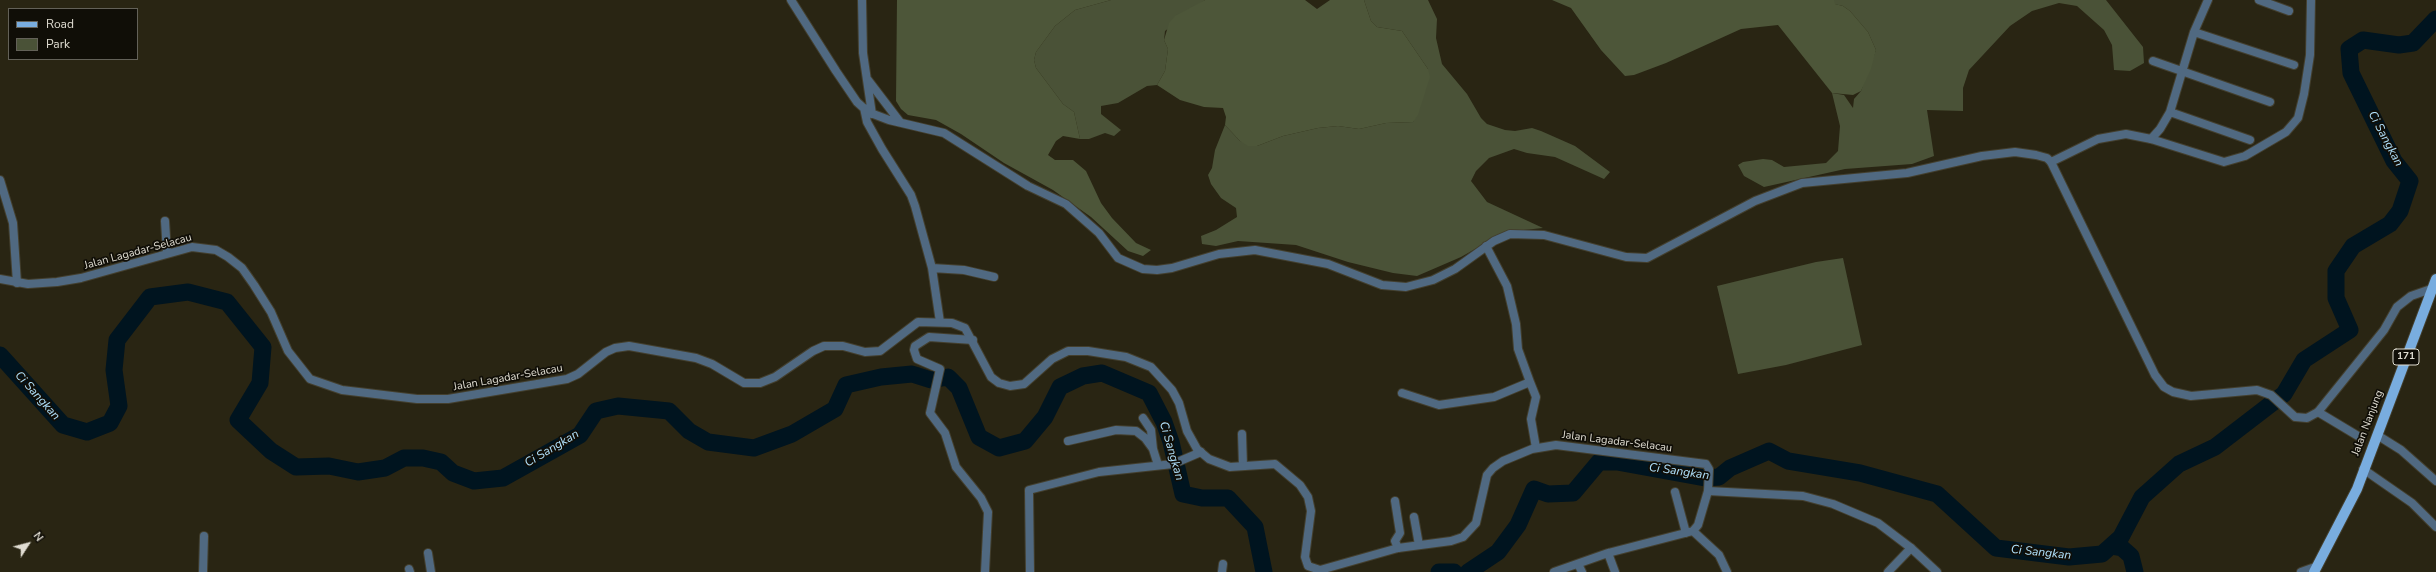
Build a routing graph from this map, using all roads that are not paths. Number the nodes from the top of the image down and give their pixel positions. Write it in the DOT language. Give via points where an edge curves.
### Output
graph roads {
  1 [pos="791,0"];
  2 [pos="862,0"];
  3 [pos="2208,0"];
  4 [pos="2259,0"];
  5 [pos="2311,0"];
  6 [pos="2289,11"];
  7 [pos="2194,32"];
  8 [pos="2152,61"];
  9 [pos="2294,65"];
  10 [pos="2182,72"];
  11 [pos="868,80"];
  12 [pos="2270,102"];
  13 [pos="864,108"];
  14 [pos="2170,112"];
  15 [pos="872,114"];
  16 [pos="900,122"];
  17 [pos="2151,139"];
  18 [pos="2250,140"];
  19 [pos="2051,162"];
  20 [pos="0,180"];
  21 [pos="165,221"];
  22 [pos="1486,246"];
  23 [pos="167,253"];
  24 [pos="932,268"];
  25 [pos="17,276"];
  26 [pos="994,277"];
  27 [pos="0,279"];
  28 [pos="2436,279"];
  29 [pos="2431,289"];
  30 [pos="939,319"];
  31 [pos="973,340"];
  32 [pos="1530,382"];
  33 [pos="1402,393"];
  34 [pos="2318,412"];
  35 [pos="1143,418"];
  36 [pos="1242,434"];
  37 [pos="2377,435"];
  38 [pos="2358,436"];
  39 [pos="1068,441"];
  40 [pos="1536,444"];
  41 [pos="1153,449"];
  42 [pos="1200,452"];
  43 [pos="1243,460"];
  44 [pos="1158,465"];
  45 [pos="2363,469"];
  46 [pos="2435,476"];
  47 [pos="1708,490"];
  48 [pos="1675,492"];
  49 [pos="1395,501"];
  50 [pos="1414,517"];
  51 [pos="2436,527"];
  52 [pos="1690,532"];
  53 [pos="204,536"];
  54 [pos="1418,540"];
  55 [pos="1397,544"];
  56 [pos="1911,548"];
  57 [pos="428,553"];
  58 [pos="1608,553"];
  59 [pos="1578,564"];
  60 [pos="2315,569"];
  61 [pos="203,572"];
  62 [pos="431,572"];
  63 [pos="985,572"];
  64 [pos="1030,572"];
  65 [pos="1554,572"];
  66 [pos="1582,572"];
  67 [pos="1615,572"];
  68 [pos="1727,572"];
  69 [pos="1888,572"];
  70 [pos="1937,572"];
  71 [pos="2301,572"];
  1 -- 13 [label="street" via="836,72"];
  2 -- 11 [label="street" via="863,53"];
  3 -- 7 [label="street"];
  4 -- 6 [label="street"];
  5 -- 17 [label="street" via="2312,24 2307,77 2298,118 2293,126 2245,156 2224,162"];
  7 -- 9 [label="street"];
  7 -- 10 [label="street"];
  8 -- 10 [label="street"];
  10 -- 12 [label="street"];
  10 -- 14 [label="street"];
  11 -- 15 [label="street"];
  11 -- 16 [label="street"];
  13 -- 15 [label="street"];
  13 -- 24 [label="street" via="867,122 913,200"];
  14 -- 17 [label="street"];
  14 -- 18 [label="street"];
  15 -- 16 [label="street"];
  16 -- 22 [label="street" via="944,132 1028,186 1066,204 1099,233 1118,258 1143,269 1172,268 1219,254 1255,250 1328,264 1382,285 1406,287 1425,284 1440,277"];
  17 -- 19 [label="street" via="2126,134 2106,136 2069,151"];
  19 -- 22 [label="street" via="2041,156 2015,152 1982,156 1907,173 1802,183 1755,202 1647,258 1626,257 1544,235 1510,234"];
  19 -- 34 [label="street" via="2155,374 2164,387 2191,396 2257,390 2274,398 2300,419"];
  20 -- 25 [label="street" via="13,223"];
  21 -- 23 [label="street"];
  22 -- 32 [label="street" via="1507,286 1516,324 1518,349"];
  23 -- 25 [label="street, Jalan Lagadar-Selacau" via="57,282"];
  23 -- 30 [label="street, Jalan Lagadar-Selacau" via="199,247 216,250 242,268 266,300 288,351 310,379 342,390 395,398 448,399 545,385 578,374 614,348 629,346 696,358 712,364 744,383 760,383 775,377 819,347 832,345 865,352 880,351 913,324"];
  24 -- 26 [label="street" via="964,270"];
  24 -- 30 [label="street"];
  25 -- 27 [label="street, Jalan Lagadar-Selacau"];
  28 -- 29 [label="main road, Jalan Nanjung / 171"];
  29 -- 34 [label="street" via="2411,296 2396,307 2384,330"];
  29 -- 37 [label="main road, Jalan Nanjung / 171"];
  30 -- 31 [label="street, Jalan Lagadar-Selacau" via="963,326"];
  31 -- 42 [label="street, Jalan Lagadar-Selacau" via="984,367 992,377 999,384 1010,386 1024,384 1052,359 1068,352 1126,357 1151,367 1172,390 1179,403 1187,432"];
  31 -- 63 [label="street" via="929,337 915,346 914,355 940,371 930,413 945,433 956,467 981,498 988,512"];
  32 -- 33 [label="street" via="1494,397 1439,405"];
  32 -- 40 [label="street" via="1536,397 1531,419"];
  34 -- 38 [label="street"];
  35 -- 41 [label="street" via="1150,430"];
  36 -- 43 [label="street"];
  37 -- 45 [label="main road, Jalan Nanjung / 171"];
  37 -- 46 [label="street"];
  39 -- 41 [label="street" via="1123,429 1136,431"];
  40 -- 47 [label="street, Jalan Lagadar-Selacau" via="1562,445 1706,464 1709,467"];
  40 -- 54 [label="street, Jalan Lagadar-Selacau" via="1503,461 1487,475 1479,515 1468,533 1451,541"];
  41 -- 44 [label="street"];
  42 -- 43 [label="street, Jalan Lagadar-Selacau" via="1223,466"];
  42 -- 44 [label="street" via="1178,463"];
  43 -- 55 [label="street, Jalan Lagadar-Selacau" via="1275,464 1300,485 1308,497 1311,511 1305,557 1308,566 1320,570 1329,569"];
  44 -- 64 [label="street" via="1099,472 1029,490"];
  45 -- 51 [label="street" via="2412,503"];
  45 -- 60 [label="main road, Jalan Nanjung / 171" via="2349,505"];
  47 -- 52 [label="street, Jalan Lagadar-Selacau" via="1698,525"];
  47 -- 56 [label="street" via="1789,495 1818,500 1855,512 1878,523"];
  48 -- 52 [label="street"];
  49 -- 55 [label="street" via="1400,534"];
  50 -- 54 [label="street"];
  52 -- 58 [label="street"];
  52 -- 68 [label="street" via="1719,555"];
  53 -- 61 [label="street"];
  54 -- 55 [label="street, Jalan Lagadar-Selacau"];
  56 -- 69 [label="street"];
  56 -- 70 [label="street"];
  57 -- 62 [label="street"];
  58 -- 59 [label="street"];
  58 -- 67 [label="street"];
  59 -- 65 [label="street"];
  59 -- 66 [label="street"];
  60 -- 71 [label="street, 171"];
}
